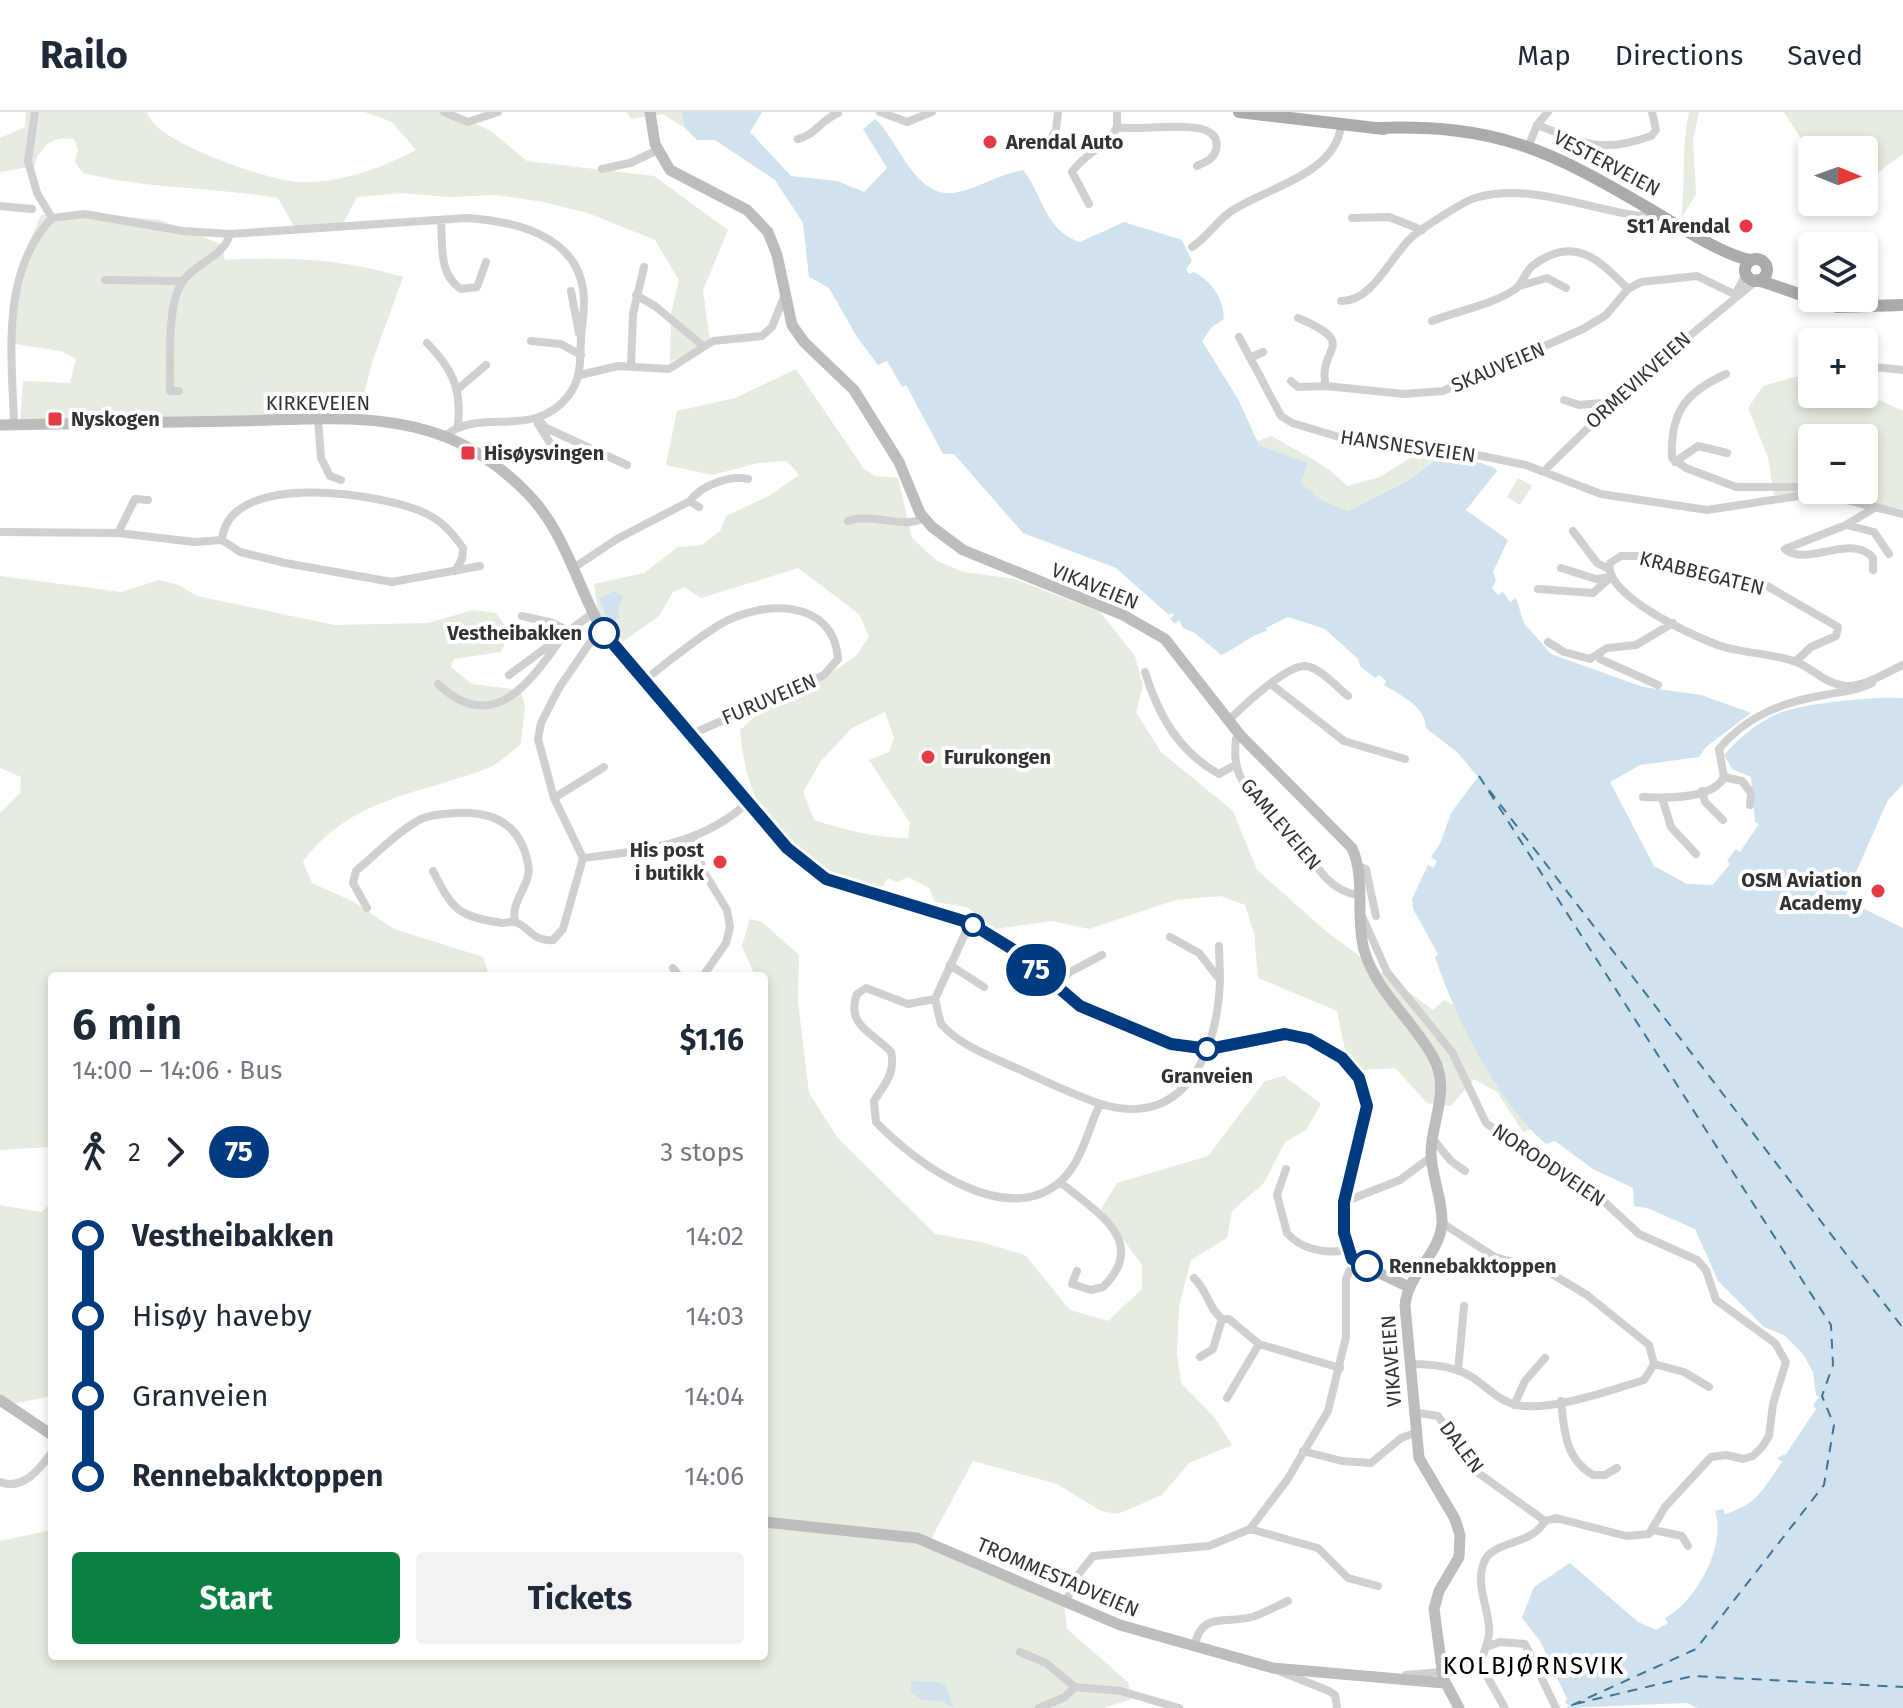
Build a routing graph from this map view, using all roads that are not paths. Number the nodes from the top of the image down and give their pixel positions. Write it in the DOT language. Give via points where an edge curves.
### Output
graph roads {
  1 [pos="35,112"];
  2 [pos="444,112"];
  3 [pos="498,112"];
  4 [pos="650,112"];
  5 [pos="839,112"];
  6 [pos="880,112"];
  7 [pos="932,112"];
  8 [pos="1058,112"];
  9 [pos="1117,112"];
  10 [pos="1239,112"];
  11 [pos="1548,112"];
  12 [pos="1652,112"];
  13 [pos="1537,125"];
  14 [pos="1341,126"];
  15 [pos="1117,127"];
  16 [pos="798,139"];
  17 [pos="1023,141"];
  18 [pos="1529,145"];
  19 [pos="658,150"];
  20 [pos="1197,166"];
  21 [pos="602,169"];
  22 [pos="1089,204"];
  23 [pos="0,206"];
  24 [pos="32,209"];
  25 [pos="1652,210"];
  26 [pos="52,218"];
  27 [pos="1352,218"];
  28 [pos="441,220"];
  29 [pos="1422,230"];
  30 [pos="230,234"];
  31 [pos="1192,247"];
  32 [pos="486,262"];
  33 [pos="644,267"];
  34 [pos="1751,273"];
  35 [pos="105,280"];
  36 [pos="182,281"];
  37 [pos="1519,286"];
  38 [pos="1566,288"];
  39 [pos="1628,289"];
  40 [pos="571,291"];
  41 [pos="636,295"];
  42 [pos="1736,295"];
  43 [pos="1798,296"];
  44 [pos="1798,296"];
  45 [pos="784,297"];
  46 [pos="1341,301"];
  47 [pos="1903,305"];
  48 [pos="1878,306"];
  49 [pos="1298,318"];
  50 [pos="1432,321"];
  51 [pos="581,337"];
  52 [pos="1239,337"];
  53 [pos="531,341"];
  54 [pos="427,343"];
  55 [pos="702,345"];
  56 [pos="1263,352"];
  57 [pos="581,355"];
  58 [pos="1252,357"];
  59 [pos="486,365"];
  60 [pos="631,366"];
  61 [pos="1878,367"];
  62 [pos="1903,370"];
  63 [pos="5,371"];
  64 [pos="1726,374"];
  65 [pos="580,375"];
  66 [pos="1291,381"];
  67 [pos="1326,386"];
  68 [pos="458,389"];
  69 [pos="179,391"];
  70 [pos="1564,400"];
  71 [pos="1612,402"];
  72 [pos="318,419"];
  73 [pos="538,419"];
  74 [pos="14,424"];
  75 [pos="0,425"];
  76 [pos="458,426"];
  77 [pos="445,436"];
  78 [pos="1727,453"];
  79 [pos="590,456"];
  80 [pos="1675,462"];
  81 [pos="627,465"];
  82 [pos="1545,470"];
  83 [pos="748,479"];
  84 [pos="341,480"];
  85 [pos="1798,487"];
  86 [pos="1798,493"];
  87 [pos="148,500"];
  88 [pos="690,501"];
  89 [pos="1862,504"];
  90 [pos="699,507"];
  91 [pos="1874,508"];
  92 [pos="1903,514"];
  93 [pos="924,518"];
  94 [pos="848,521"];
  95 [pos="1846,525"];
  96 [pos="1573,531"];
  97 [pos="0,532"];
  98 [pos="118,533"];
  99 [pos="222,540"];
  100 [pos="1889,554"];
  101 [pos="480,566"];
  102 [pos="575,567"];
  103 [pos="1561,568"];
  104 [pos="1873,570"];
  105 [pos="455,571"];
  106 [pos="1610,573"];
  107 [pos="1538,589"];
  108 [pos="593,613"];
  109 [pos="522,616"];
  110 [pos="1673,623"];
  111 [pos="600,628"];
  112 [pos="565,633"];
  113 [pos="1548,642"];
  114 [pos="1599,653"];
  115 [pos="1796,661"];
  116 [pos="1903,665"];
  117 [pos="1145,672"];
  118 [pos="509,675"];
  119 [pos="1879,677"];
  120 [pos="643,681"];
  121 [pos="438,684"];
  122 [pos="1272,685"];
  123 [pos="1658,685"];
  124 [pos="1348,696"];
  125 [pos="1228,721"];
  126 [pos="690,735"];
  127 [pos="1240,735"];
  128 [pos="1405,759"];
  129 [pos="1235,765"];
  130 [pos="604,767"];
  131 [pos="1724,777"];
  132 [pos="1702,791"];
  133 [pos="1643,797"];
  134 [pos="554,798"];
  135 [pos="1662,798"];
  136 [pos="747,803"];
  137 [pos="1750,805"];
  138 [pos="1723,820"];
  139 [pos="692,837"];
  140 [pos="1696,854"];
  141 [pos="583,858"];
  142 [pos="1358,866"];
  143 [pos="433,871"];
  144 [pos="1358,895"];
  145 [pos="367,908"];
  146 [pos="1359,911"];
  147 [pos="1376,916"];
  148 [pos="515,922"];
  149 [pos="970,923"];
  150 [pos="1170,937"];
  151 [pos="1219,946"];
  152 [pos="1102,955"];
  153 [pos="950,965"];
  154 [pos="706,972"];
  155 [pos="1220,980"];
  156 [pos="984,987"];
  157 [pos="1054,987"];
  158 [pos="935,999"];
  159 [pos="1209,1049"];
  160 [pos="1100,1104"];
  161 [pos="1433,1139"];
  162 [pos="1431,1157"];
  163 [pos="1286,1169"];
  164 [pos="1465,1171"];
  165 [pos="1060,1182"];
  166 [pos="1344,1202"];
  167 [pos="1442,1223"];
  168 [pos="1347,1250"];
  169 [pos="1354,1261"];
  170 [pos="1077,1271"];
  171 [pos="1194,1278"];
  172 [pos="1409,1287"];
  173 [pos="1464,1306"];
  174 [pos="1222,1319"];
  175 [pos="1259,1344"];
  176 [pos="1200,1357"];
  177 [pos="1545,1358"];
  178 [pos="1410,1364"];
  179 [pos="1654,1364"];
  180 [pos="1340,1368"];
  181 [pos="1458,1371"];
  182 [pos="1709,1387"];
  183 [pos="1227,1398"];
  184 [pos="0,1400"];
  185 [pos="1561,1401"];
  186 [pos="1514,1405"];
  187 [pos="1413,1412"];
  188 [pos="48,1432"];
  189 [pos="1415,1433"];
  190 [pos="1303,1451"];
  191 [pos="48,1456"];
  192 [pos="1617,1468"];
  193 [pos="0,1482"];
  194 [pos="1545,1521"];
  195 [pos="768,1522"];
  196 [pos="1250,1529"];
  197 [pos="1653,1530"];
  198 [pos="1688,1546"];
  199 [pos="1378,1586"];
  200 [pos="1288,1601"];
  201 [pos="1065,1603"];
  202 [pos="1195,1645"];
  203 [pos="1486,1647"];
  204 [pos="1020,1652"];
  205 [pos="1480,1664"];
  206 [pos="1273,1668"];
  207 [pos="1383,1675"];
  208 [pos="1444,1680"];
  209 [pos="1075,1687"];
  210 [pos="1039,1708"];
  211 [pos="1179,1708"];
  212 [pos="1337,1708"];
  213 [pos="1459,1708"];
  214 [pos="1505,1708"];
  215 [pos="1556,1708"];
  1 -- 26 [label="street" via="28,161 37,193"];
  2 -- 3 [label="street" via="468,122"];
  4 -- 19 [label="main road"];
  5 -- 16 [label="street"];
  6 -- 7 [label="street" via="907,122"];
  8 -- 17 [label="street" via="1050,140"];
  9 -- 15 [label="street"];
  10 -- 14 [label="main road, VESTERVEIEN"];
  11 -- 13 [label="street"];
  12 -- 13 [label="street" via="1656,130 1651,136 1603,145 1577,143"];
  13 -- 18 [label="street"];
  14 -- 18 [label="main road, VESTERVEIEN" via="1451,130"];
  14 -- 31 [label="street" via="1338,143 1325,160 1231,211"];
  15 -- 20 [label="street" via="1203,127 1214,137 1216,150"];
  15 -- 22 [label="street" via="1106,145 1072,172"];
  18 -- 25 [label="main road, VESTERVEIEN"];
  19 -- 21 [label="street"];
  19 -- 45 [label="main road, VIKAVEIEN" via="674,174 747,210 762,224 777,255"];
  23 -- 24 [label="street"];
  25 -- 29 [label="street" via="1640,216 1557,198 1489,195 1470,200"];
  25 -- 34 [label="main road, VESTERVEIEN"];
  26 -- 30 [label="street" via="85,214"];
  26 -- 63 [label="street" via="32,244 19,281"];
  27 -- 29 [label="street" via="1389,217"];
  28 -- 30 [label="street"];
  28 -- 32 [label="street" via="448,281 461,289 477,287"];
  28 -- 51 [label="street" via="504,221 528,228 562,250 584,290"];
  29 -- 46 [label="street" via="1367,290"];
  30 -- 36 [label="street" via="223,248"];
  33 -- 41 [label="street"];
  34 -- 42 [label="street, ORMEVIKVEIEN"];
  34 -- 43 [label="main road, VESTERVEIEN" via="1767,269"];
  34 -- 44 [label="main road, VESTERVEIEN"];
  35 -- 36 [label="street"];
  36 -- 69 [label="street" via="173,311 170,391"];
  37 -- 38 [label="street" via="1547,278"];
  37 -- 39 [label="street" via="1535,264 1550,256 1578,253 1606,265"];
  37 -- 50 [label="street"];
  39 -- 42 [label="street" via="1641,282 1697,276"];
  39 -- 67 [label="street, SKAUVEIEN" via="1606,315 1583,329 1443,391 1404,394"];
  40 -- 51 [label="street"];
  41 -- 55 [label="street"];
  41 -- 60 [label="street"];
  42 -- 71 [label="street, ORMEVIKVEIEN"];
  45 -- 55 [label="street" via="772,327 762,336"];
  45 -- 93 [label="main road, VIKAVEIEN" via="792,325 804,342 854,390 899,462"];
  47 -- 48 [label="main road, VESTERVEIEN"];
  49 -- 67 [label="street" via="1331,337"];
  51 -- 57 [label="street"];
  52 -- 58 [label="street, HANSNESVEIEN"];
  53 -- 57 [label="street" via="561,344"];
  54 -- 68 [label="street" via="454,374"];
  55 -- 60 [label="street" via="669,369"];
  56 -- 58 [label="street"];
  57 -- 65 [label="street"];
  58 -- 82 [label="street, HANSNESVEIEN" via="1281,416 1292,423 1356,442 1434,446"];
  59 -- 68 [label="street"];
  60 -- 65 [label="street"];
  61 -- 62 [label="street"];
  63 -- 74 [label="street"];
  64 -- 80 [label="street" via="1689,394 1678,414 1671,451"];
  65 -- 73 [label="street" via="557,408"];
  66 -- 67 [label="street, SKAUVEIEN" via="1298,387"];
  68 -- 76 [label="street"];
  70 -- 71 [label="street" via="1579,405"];
  71 -- 82 [label="street, ORMEVIKVEIEN"];
  72 -- 74 [label="main road, KIRKEVEIEN"];
  72 -- 77 [label="main road, KIRKEVEIEN" via="395,423"];
  72 -- 84 [label="street" via="321,458 330,476"];
  73 -- 76 [label="street"];
  73 -- 79 [label="street" via="544,439 554,449"];
  73 -- 81 [label="street" via="546,428"];
  74 -- 75 [label="main road, KIRKEVEIEN"];
  76 -- 77 [label="street"];
  77 -- 102 [label="main road, KIRKEVEIEN" via="484,457 528,494"];
  78 -- 80 [label="street" via="1698,446"];
  80 -- 85 [label="street" via="1736,487"];
  82 -- 86 [label="street, HANSNESVEIEN" via="1601,494 1707,510"];
  83 -- 88 [label="street" via="731,478"];
  87 -- 98 [label="street" via="135,499"];
  88 -- 90 [label="street"];
  88 -- 102 [label="street"];
  89 -- 91 [label="street, HANSNESVEIEN"];
  91 -- 92 [label="street, HANSNESVEIEN"];
  91 -- 95 [label="street"];
  93 -- 94 [label="street" via="912,523 869,515"];
  93 -- 125 [label="main road, VIKAVEIEN" via="963,550 1158,634 1177,651"];
  95 -- 100 [label="street" via="1874,532"];
  95 -- 104 [label="street" via="1785,551 1860,549 1873,558"];
  96 -- 106 [label="street"];
  97 -- 98 [label="street"];
  98 -- 99 [label="street"];
  99 -- 105 [label="street" via="240,552 392,582"];
  99 -- 105 [label="street" via="228,519 258,498 304,494 370,499 412,508 444,525 463,548"];
  101 -- 105 [label="street"];
  102 -- 108 [label="main road, KIRKEVEIEN"];
  103 -- 106 [label="street" via="1596,579"];
  106 -- 107 [label="street" via="1593,593"];
  106 -- 110 [label="street" via="1625,594"];
  106 -- 115 [label="street, KRABBEGATEN" via="1614,559 1631,555 1762,583 1838,627 1836,636"];
  108 -- 111 [label="main road, KIRKEVEIEN"];
  108 -- 112 [label="street"];
  109 -- 112 [label="street" via="553,623"];
  110 -- 114 [label="street" via="1636,645"];
  110 -- 115 [label="street" via="1722,646"];
  111 -- 120 [label="main road, KIRKEVEIEN"];
  111 -- 134 [label="street" via="541,723 540,749"];
  112 -- 118 [label="street"];
  112 -- 121 [label="street" via="518,694 475,706"];
  113 -- 114 [label="street" via="1580,659"];
  114 -- 123 [label="street" via="1614,668"];
  115 -- 119 [label="street" via="1845,686"];
  116 -- 119 [label="street"];
  117 -- 129 [label="street" via="1157,705 1190,756 1219,774"];
  119 -- 131 [label="street" via="1852,691 1778,705 1754,719 1719,749"];
  120 -- 126 [label="main road, KIRKEVEIEN"];
  120 -- 126 [label="street, FURUVEIEN" via="719,625 757,611 804,610 829,629 838,659 824,675"];
  122 -- 124 [label="street" via="1306,666"];
  122 -- 125 [label="street"];
  122 -- 128 [label="street" via="1344,741"];
  125 -- 127 [label="main road, VIKAVEIEN"];
  126 -- 136 [label="main road, KIRKEVEIEN"];
  127 -- 129 [label="street, GAMLEVEIEN"];
  127 -- 142 [label="main road, VIKAVEIEN" via="1347,842"];
  129 -- 144 [label="street, GAMLEVEIEN" via="1245,785 1288,825 1309,859 1341,891"];
  130 -- 134 [label="street"];
  131 -- 132 [label="street" via="1715,788"];
  131 -- 137 [label="street" via="1742,781 1751,793"];
  132 -- 135 [label="street"];
  132 -- 138 [label="street" via="1705,802"];
  133 -- 135 [label="street"];
  134 -- 141 [label="street"];
  135 -- 140 [label="street" via="1671,827"];
  136 -- 139 [label="street" via="729,819"];
  136 -- 149 [label="main road, KIRKEVEIEN" via="801,862 826,879"];
  139 -- 141 [label="street"];
  139 -- 154 [label="street" via="704,872 730,918 726,943"];
  141 -- 148 [label="street" via="558,937 540,939"];
  142 -- 144 [label="main road"];
  142 -- 147 [label="street" via="1366,869"];
  143 -- 148 [label="street" via="457,911"];
  144 -- 146 [label="main road"];
  145 -- 148 [label="street" via="353,883 356,871 422,818 473,812 505,821 528,860 529,874 514,904"];
  146 -- 161 [label="main road" via="1361,940 1375,977 1437,1066 1441,1106"];
  146 -- 197 [label="street, NORODDVEIEN" via="1379,960 1452,1052 1486,1123 1564,1178 1595,1193 1639,1234 1697,1260 1716,1300 1785,1356 1769,1436 1762,1447 1743,1459 1711,1457 1665,1507"];
  149 -- 153 [label="street"];
  149 -- 157 [label="main road, KIRKEVEIEN" via="1017,952"];
  150 -- 155 [label="street" via="1199,953"];
  151 -- 155 [label="street"];
  152 -- 157 [label="street"];
  153 -- 156 [label="street"];
  153 -- 158 [label="street"];
  155 -- 159 [label="street"];
  157 -- 159 [label="main road, KIRKEVEIEN" via="1080,1006 1171,1044"];
  158 -- 160 [label="street" via="948,1032"];
  158 -- 165 [label="street" via="908,1004 866,988 857,994 857,1023 885,1045 894,1063 874,1101 876,1122 930,1165 987,1196 1022,1198"];
  159 -- 160 [label="street" via="1192,1080 1169,1101 1149,1107"];
  159 -- 166 [label="main road, KIRKEVEIEN" via="1267,1035 1294,1035 1337,1054 1354,1070 1364,1090 1366,1114"];
  160 -- 165 [label="street" via="1079,1155"];
  161 -- 162 [label="main road"];
  161 -- 164 [label="street"];
  162 -- 166 [label="street" via="1400,1180"];
  162 -- 167 [label="main road"];
  163 -- 168 [label="street" via="1277,1195 1287,1233 1307,1247"];
  165 -- 170 [label="street" via="1106,1220 1121,1245 1121,1266 1103,1287 1077,1288 1072,1284"];
  166 -- 168 [label="main road, KIRKEVEIEN"];
  167 -- 172 [label="main road, VIKAVEIEN" via="1436,1244"];
  167 -- 179 [label="street" via="1495,1257 1547,1271 1587,1295 1649,1345"];
  168 -- 169 [label="main road, KIRKEVEIEN"];
  169 -- 172 [label="main road, VIKAVEIEN"];
  169 -- 180 [label="street" via="1346,1279"];
  171 -- 174 [label="street"];
  172 -- 178 [label="main road, VIKAVEIEN" via="1405,1306"];
  173 -- 181 [label="street"];
  174 -- 175 [label="street"];
  174 -- 176 [label="street" via="1213,1349"];
  175 -- 180 [label="street"];
  175 -- 183 [label="street"];
  177 -- 186 [label="street" via="1525,1381"];
  178 -- 181 [label="street"];
  178 -- 187 [label="main road, VIKAVEIEN"];
  179 -- 182 [label="street" via="1684,1372"];
  179 -- 185 [label="street" via="1644,1380"];
  180 -- 190 [label="street" via="1328,1411"];
  181 -- 186 [label="street"];
  184 -- 188 [label="main road"];
  185 -- 186 [label="street"];
  185 -- 192 [label="street" via="1562,1425 1574,1458 1593,1475"];
  187 -- 189 [label="main road, VIKAVEIEN"];
  187 -- 194 [label="street, DALEN" via="1438,1416 1477,1472"];
  189 -- 190 [label="street, VIKAVEIEN" via="1371,1463"];
  189 -- 208 [label="main road, VIKAVEIEN, bridge" via="1421,1466 1460,1535 1459,1557 1434,1609"];
  190 -- 196 [label="street"];
  191 -- 193 [label="street" via="24,1482"];
  194 -- 197 [label="street" via="1567,1519 1626,1536"];
  194 -- 203 [label="street" via="1539,1532 1493,1551 1485,1560 1481,1591 1488,1621"];
  195 -- 201 [label="main road, TROMMESTADVEIEN" via="917,1538"];
  196 -- 199 [label="street" via="1318,1548 1348,1578"];
  196 -- 201 [label="street" via="1209,1546 1093,1556"];
  197 -- 198 [label="street" via="1682,1536"];
  200 -- 202 [label="street" via="1252,1617 1209,1621"];
  201 -- 202 [label="main road, TROMMESTADVEIEN" via="1120,1625"];
  202 -- 206 [label="main road, TROMMESTADVEIEN"];
  203 -- 205 [label="street"];
  203 -- 215 [label="street" via="1525,1644"];
  204 -- 209 [label="street" via="1034,1656"];
  205 -- 207 [label="street, TROMMESTADVEIEN" via="1436,1674"];
  205 -- 214 [label="street"];
  206 -- 207 [label="main road, TROMMESTADVEIEN"];
  206 -- 212 [label="street" via="1329,1691"];
  207 -- 208 [label="main road, TROMMESTADVEIEN"];
  208 -- 213 [label="main road, VIKAVEIEN"];
  209 -- 210 [label="street"];
  209 -- 211 [label="street" via="1121,1691"];
}
